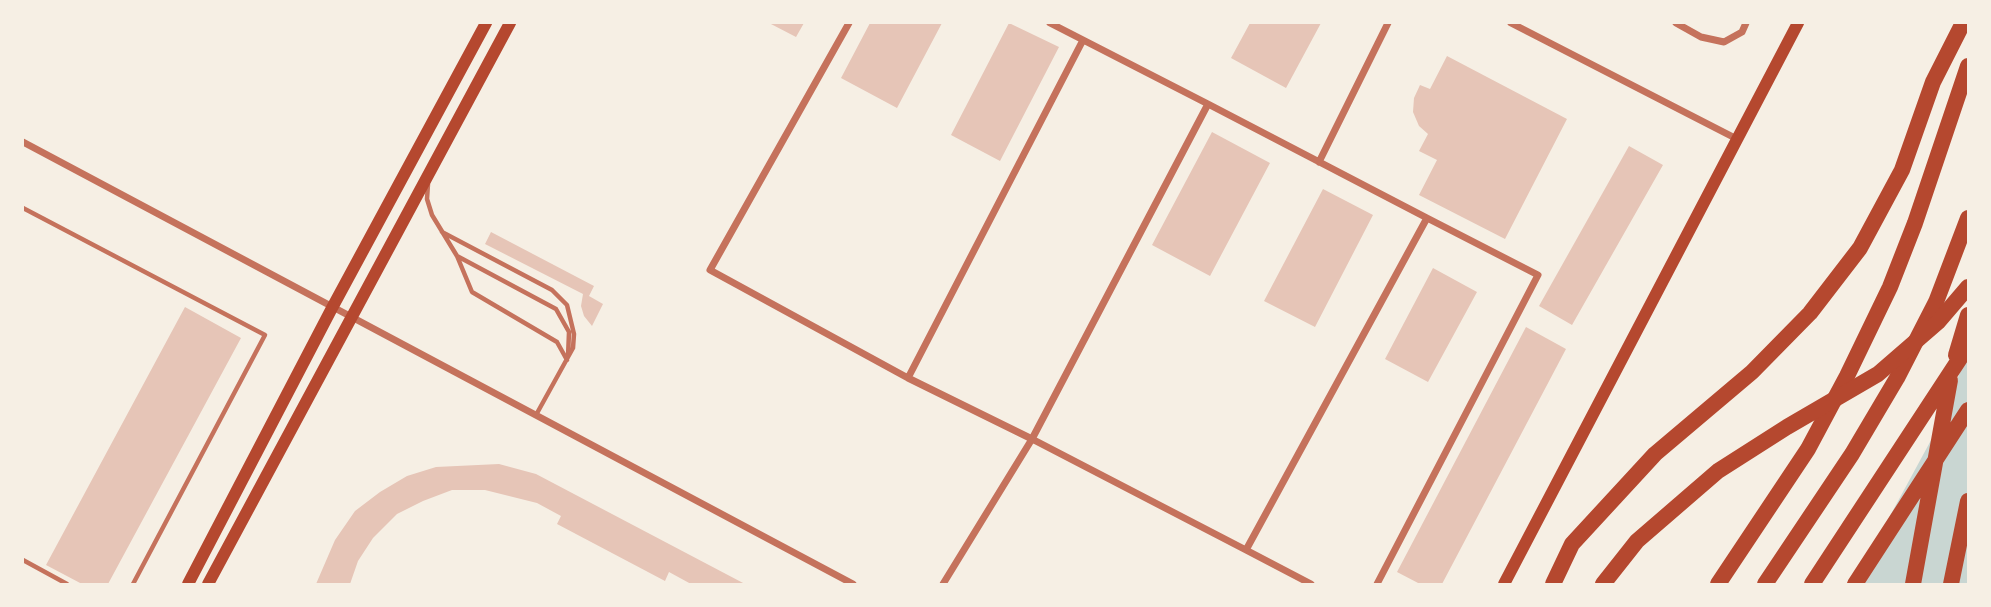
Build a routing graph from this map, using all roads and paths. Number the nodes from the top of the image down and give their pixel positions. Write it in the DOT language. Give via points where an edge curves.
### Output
graph roads {
  1 [pos="486,23"];
  2 [pos="510,23"];
  3 [pos="849,23"];
  4 [pos="1049,23"];
  5 [pos="1388,23"];
  6 [pos="1511,23"];
  7 [pos="1676,23"];
  8 [pos="1746,23"];
  9 [pos="1798,23"];
  10 [pos="1962,23"];
  11 [pos="1083,40"];
  12 [pos="1968,66"];
  13 [pos="1208,104"];
  14 [pos="1738,139"];
  15 [pos="23,142"];
  16 [pos="1319,162"];
  17 [pos="428,173"];
  18 [pos="23,208"];
  19 [pos="1427,218"];
  20 [pos="1968,218"];
  21 [pos="442,232"];
  22 [pos="457,256"];
  23 [pos="1968,287"];
  24 [pos="332,308"];
  25 [pos="1968,315"];
  26 [pos="350,317"];
  27 [pos="1968,346"];
  28 [pos="567,361"];
  29 [pos="908,378"];
  30 [pos="1968,410"];
  31 [pos="536,416"];
  32 [pos="1032,439"];
  33 [pos="1968,501"];
  34 [pos="1246,550"];
  35 [pos="23,560"];
  36 [pos="67,584"];
  37 [pos="133,584"];
  38 [pos="188,584"];
  39 [pos="208,584"];
  40 [pos="853,584"];
  41 [pos="943,584"];
  42 [pos="1311,584"];
  43 [pos="1377,584"];
  44 [pos="1504,584"];
  45 [pos="1553,584"];
  46 [pos="1603,584"];
  47 [pos="1718,584"];
  48 [pos="1765,584"];
  49 [pos="1812,584"];
  50 [pos="1856,584"];
  51 [pos="1913,584"];
  52 [pos="1951,584"];
  1 -- 24 [label="main road"];
  2 -- 17 [label="main road"];
  3 -- 29 [label="street" via="710,270"];
  4 -- 11 [label="street"];
  5 -- 16 [label="street"];
  6 -- 14 [label="street"];
  7 -- 8 [label="street" via="1701,37 1724,42 1742,32"];
  9 -- 14 [label="main road"];
  10 -- 45 [label="highway" via="1933,82 1902,170 1860,248 1800,323 1752,372 1656,454 1572,544"];
  11 -- 13 [label="street"];
  11 -- 29 [label="street"];
  12 -- 47 [label="highway" via="1890,288 1808,449"];
  13 -- 16 [label="street"];
  13 -- 32 [label="street"];
  14 -- 44 [label="main road"];
  15 -- 24 [label="street"];
  16 -- 19 [label="street"];
  17 -- 21 [label="lane" via="427,199"];
  17 -- 26 [label="main road"];
  18 -- 37 [label="lane" via="265,335"];
  19 -- 34 [label="street"];
  19 -- 43 [label="street" via="1538,275"];
  20 -- 48 [label="highway" via="1936,302 1897,378"];
  21 -- 22 [label="lane"];
  21 -- 28 [label="lane" via="560,297 567,305 574,334"];
  22 -- 28 [label="lane" via="472,292 558,342"];
  22 -- 28 [label="lane" via="556,309 569,332"];
  23 -- 46 [label="highway" via="1938,322 1878,374 1718,471 1637,541"];
  24 -- 26 [label="street"];
  24 -- 38 [label="main road"];
  25 -- 51 [label="highway" via="1951,373"];
  26 -- 31 [label="street"];
  26 -- 39 [label="main road"];
  27 -- 49 [label="highway"];
  28 -- 31 [label="lane"];
  29 -- 32 [label="street"];
  30 -- 50 [label="highway"];
  31 -- 40 [label="street"];
  32 -- 34 [label="street"];
  32 -- 41 [label="street"];
  33 -- 52 [label="highway"];
  34 -- 42 [label="street"];
  35 -- 36 [label="lane"];
}
